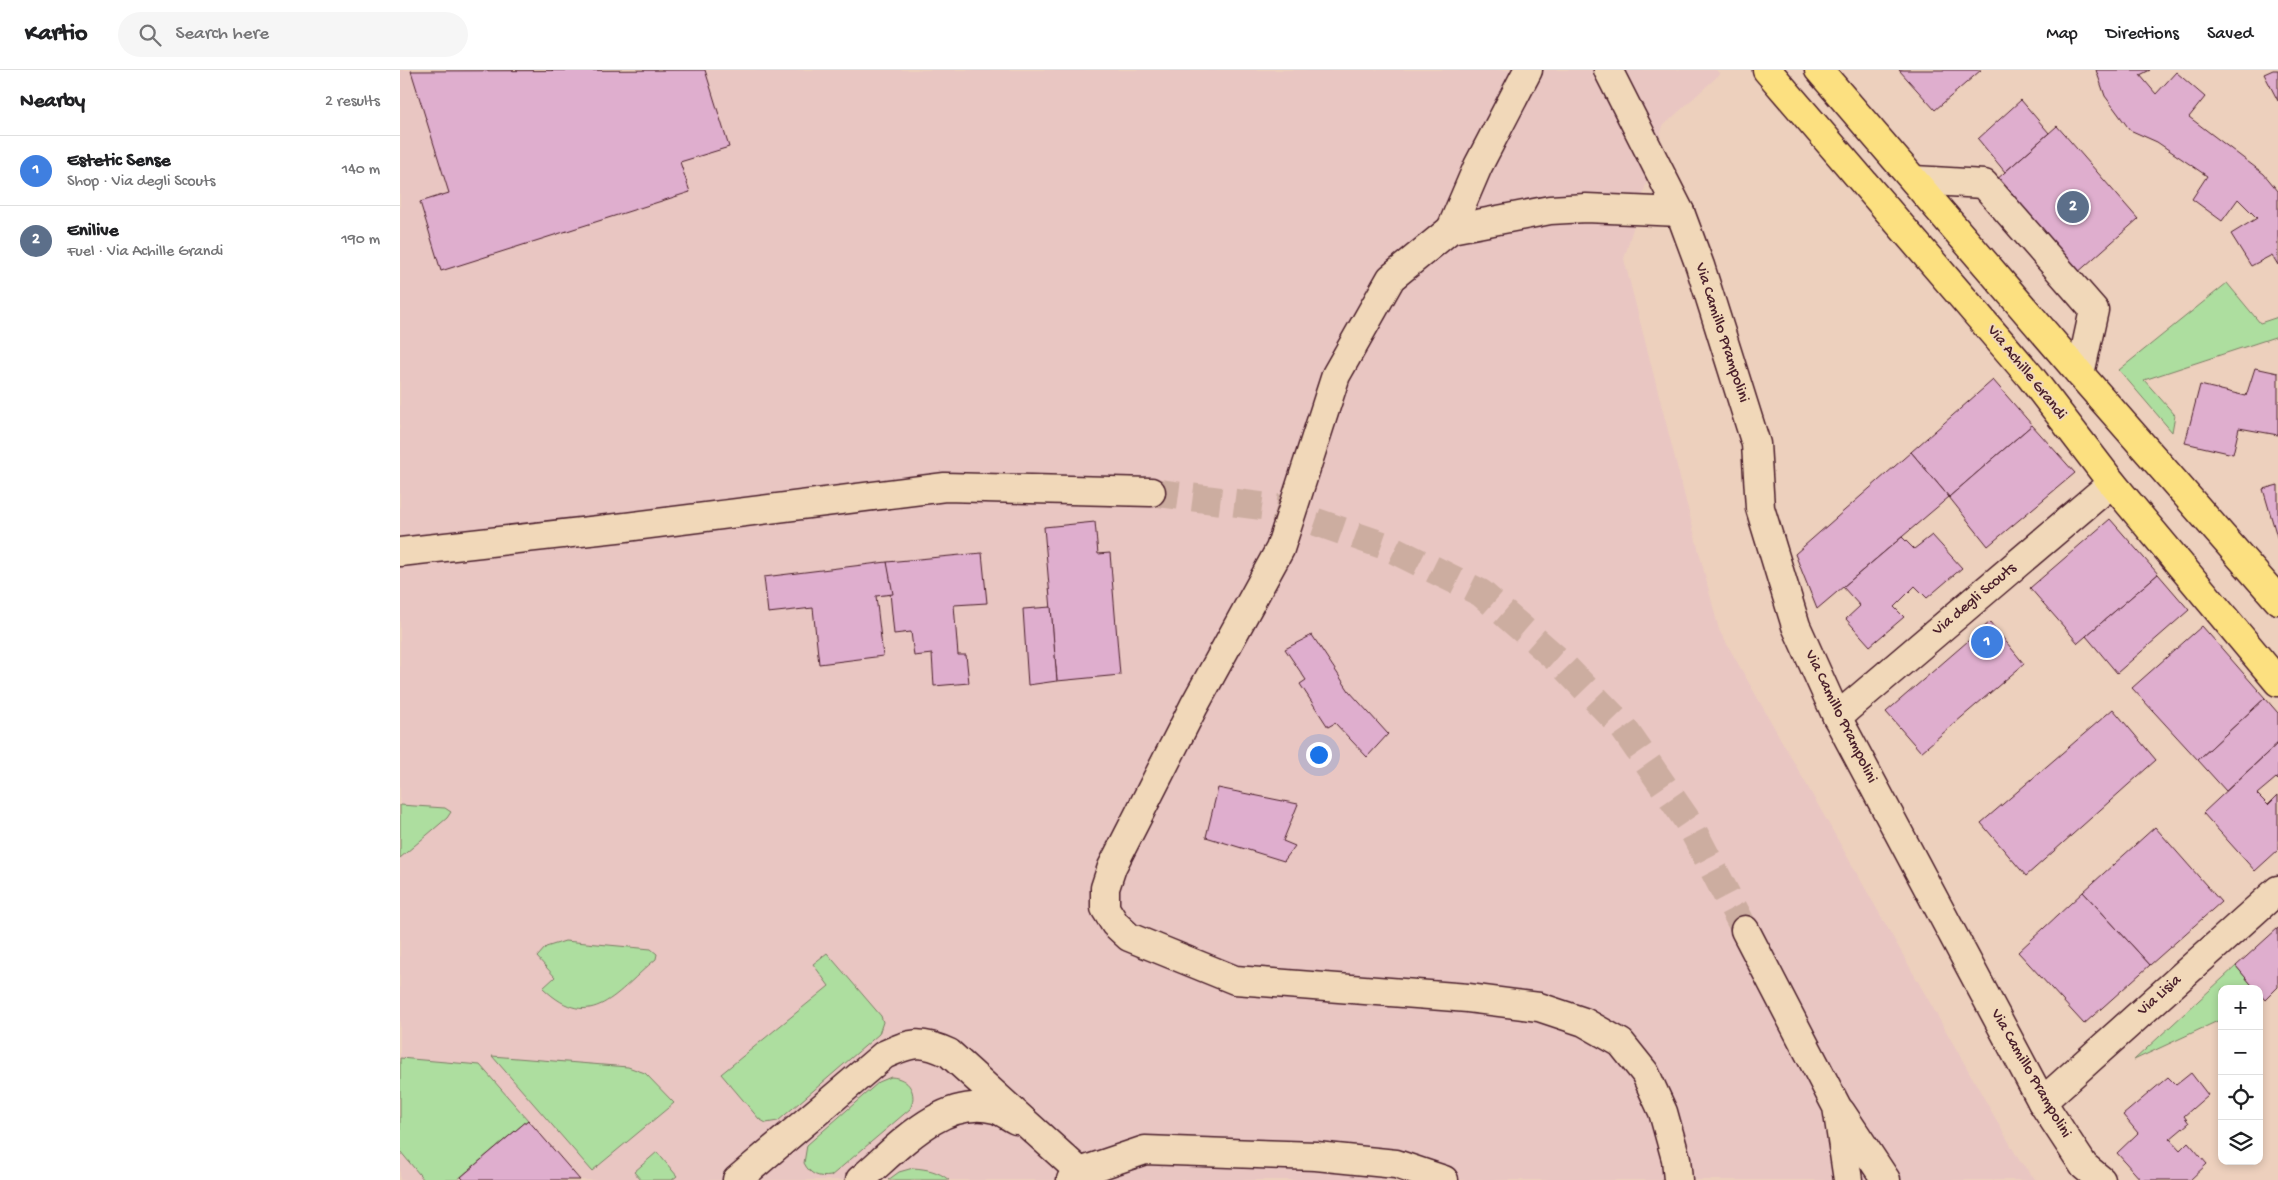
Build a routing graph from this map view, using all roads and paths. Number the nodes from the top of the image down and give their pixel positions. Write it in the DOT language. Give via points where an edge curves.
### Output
graph roads {
  1 [pos="1528,70"];
  2 [pos="1608,70"];
  3 [pos="1767,70"];
  4 [pos="1819,70"];
  5 [pos="1914,180"];
  6 [pos="1680,212"];
  7 [pos="1451,229"];
  8 [pos="2080,374"];
  9 [pos="2112,483"];
  10 [pos="1151,492"];
  11 [pos="400,552"];
  12 [pos="2278,600"];
  13 [pos="2278,682"];
  14 [pos="1837,717"];
  15 [pos="2278,890"];
  16 [pos="1745,930"];
  17 [pos="2042,1102"];
  18 [pos="1837,1106"];
  19 [pos="1033,1129"];
  20 [pos="1076,1176"];
  21 [pos="861,1179"];
  22 [pos="737,1180"];
  23 [pos="1444,1180"];
  24 [pos="1678,1180"];
  25 [pos="1848,1180"];
  26 [pos="1886,1180"];
  27 [pos="2101,1180"];
  1 -- 7 [label="street" via="1478,166"];
  2 -- 6 [label="street, Via Camillo Prampolini"];
  3 -- 9 [label="main road, Via Achille Grandi" via="2030,376"];
  4 -- 5 [label="main road"];
  5 -- 8 [label="main road"];
  5 -- 8 [label="street" via="1984,184 2094,310"];
  6 -- 7 [label="street" via="1586,208 1550,210"];
  6 -- 14 [label="street, Via Camillo Prampolini" via="1756,444 1760,508 1796,626"];
  7 -- 24 [label="street" via="1391,278 1336,375 1280,549 1194,706 1112,867 1105,908 1129,937 1235,980 1468,998 1538,1007 1584,1022 1621,1043 1645,1073 1664,1112"];
  8 -- 12 [label="main road"];
  9 -- 13 [label="main road, Via Achille Grandi"];
  9 -- 14 [label="street, Via degli Scouts"];
  10 -- 11 [label="street" via="945,487"];
  14 -- 17 [label="street, Via Camillo Prampolini"];
  15 -- 17 [label="street, Via Lisia"];
  16 -- 18 [label="street"];
  17 -- 27 [label="street, Via Camillo Prampolini" via="2084,1166"];
  18 -- 25 [label="street"];
  18 -- 26 [label="street"];
  19 -- 20 [label="street"];
  19 -- 21 [label="street" via="996,1109 964,1107 931,1120"];
  19 -- 22 [label="street" via="949,1053 928,1044 902,1047 884,1055"];
  20 -- 23 [label="street" via="1145,1150 1316,1156 1396,1164"];
}
